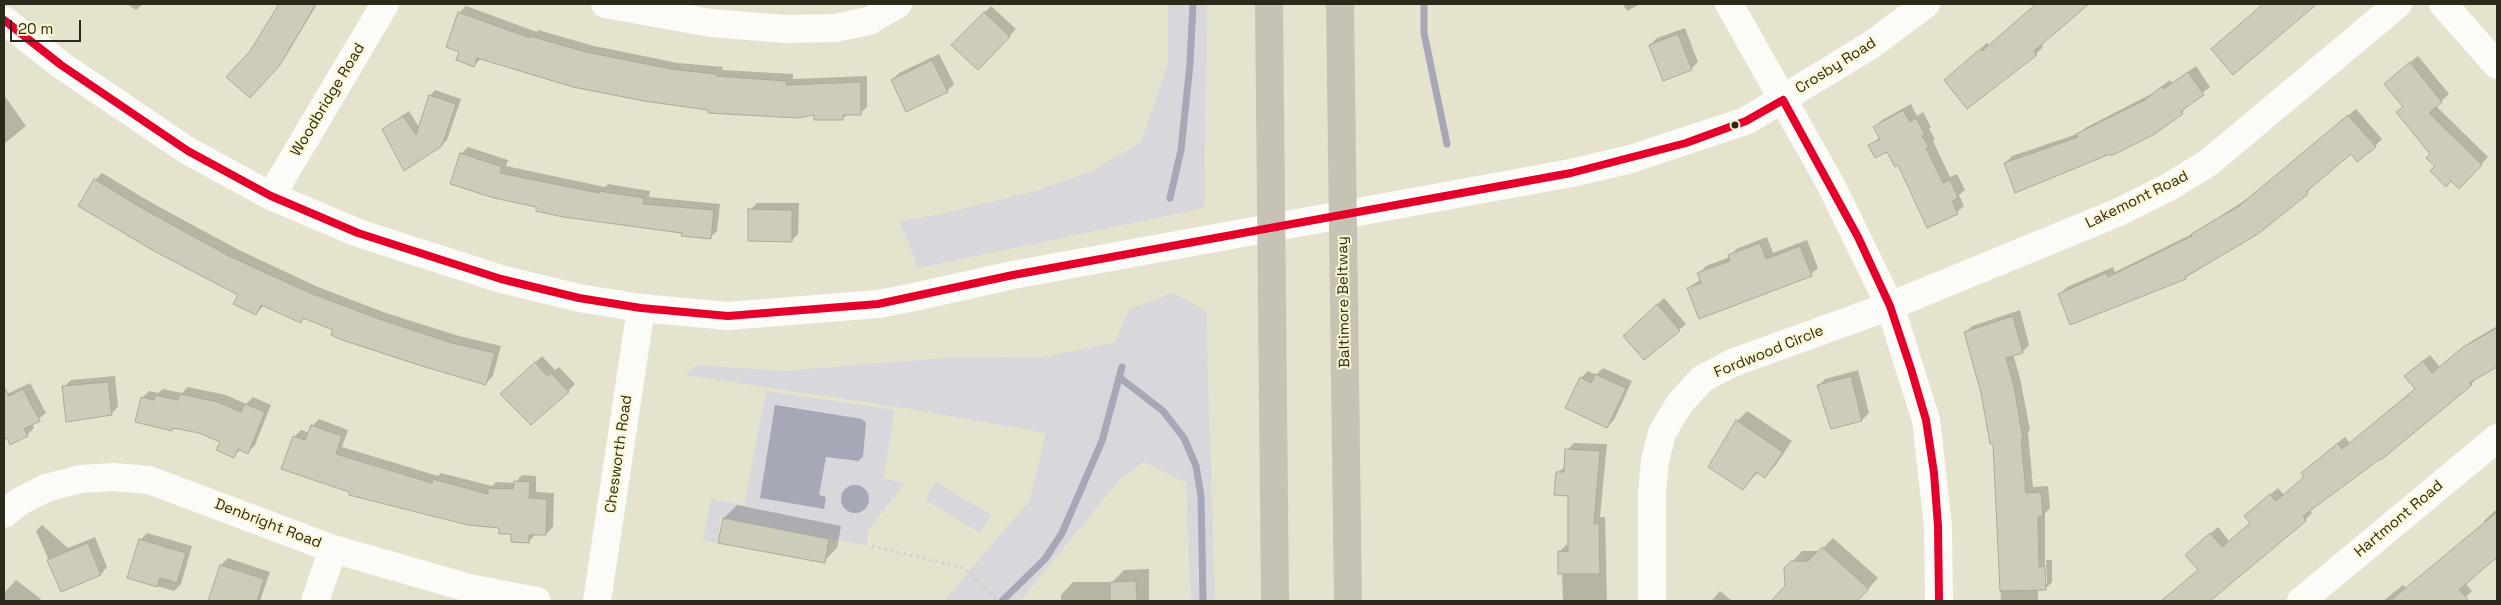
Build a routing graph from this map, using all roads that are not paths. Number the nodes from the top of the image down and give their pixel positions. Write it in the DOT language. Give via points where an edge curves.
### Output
graph roads {
  1 [pos="385,4"];
  2 [pos="605,4"];
  3 [pos="898,4"];
  4 [pos="1269,4"];
  5 [pos="1340,4"];
  6 [pos="1729,4"];
  7 [pos="1926,4"];
  8 [pos="2398,4"];
  9 [pos="2443,4"];
  10 [pos="4,20"];
  11 [pos="2497,65"];
  12 [pos="1783,100"];
  13 [pos="271,196"];
  14 [pos="1890,306"];
  15 [pos="640,308"];
  16 [pos="2497,438"];
  17 [pos="4,514"];
  18 [pos="333,549"];
  19 [pos="315,601"];
  20 [pos="537,601"];
  21 [pos="597,601"];
  22 [pos="1276,601"];
  23 [pos="1348,601"];
  24 [pos="1652,601"];
  25 [pos="1939,601"];
  26 [pos="2301,601"];
  1 -- 13 [label="street, Woodbridge Road"];
  2 -- 3 [label="street" via="711,23 786,29 834,28 869,21"];
  4 -- 22 [label="highway"];
  5 -- 23 [label="highway, Baltimore Beltway"];
  6 -- 12 [label="street"];
  7 -- 12 [label="street, Crosby Road" via="1871,45"];
  8 -- 14 [label="street, Lakemont Road" via="2208,163 2169,187 2119,212"];
  9 -- 11 [label="street"];
  10 -- 13 [label="street, Crosby Road" via="61,66 188,152"];
  12 -- 14 [label="street" via="1831,184"];
  12 -- 15 [label="street, Crosby Road" via="1746,121 1635,158 1571,173 1013,275 878,304 728,316"];
  13 -- 15 [label="street, Crosby Road" via="358,233 501,280"];
  14 -- 24 [label="street, Fordwood Circle" via="1732,363 1702,380 1680,402 1662,433 1655,461"];
  14 -- 25 [label="street" via="1926,420 1938,526"];
  15 -- 21 [label="street, Chesworth Road"];
  16 -- 26 [label="street, Hartmont Road"];
  17 -- 18 [label="street, Denbright Road" via="46,488 80,479 149,480"];
  18 -- 19 [label="street"];
  18 -- 20 [label="street, Denbright Road" via="469,588"];
}
